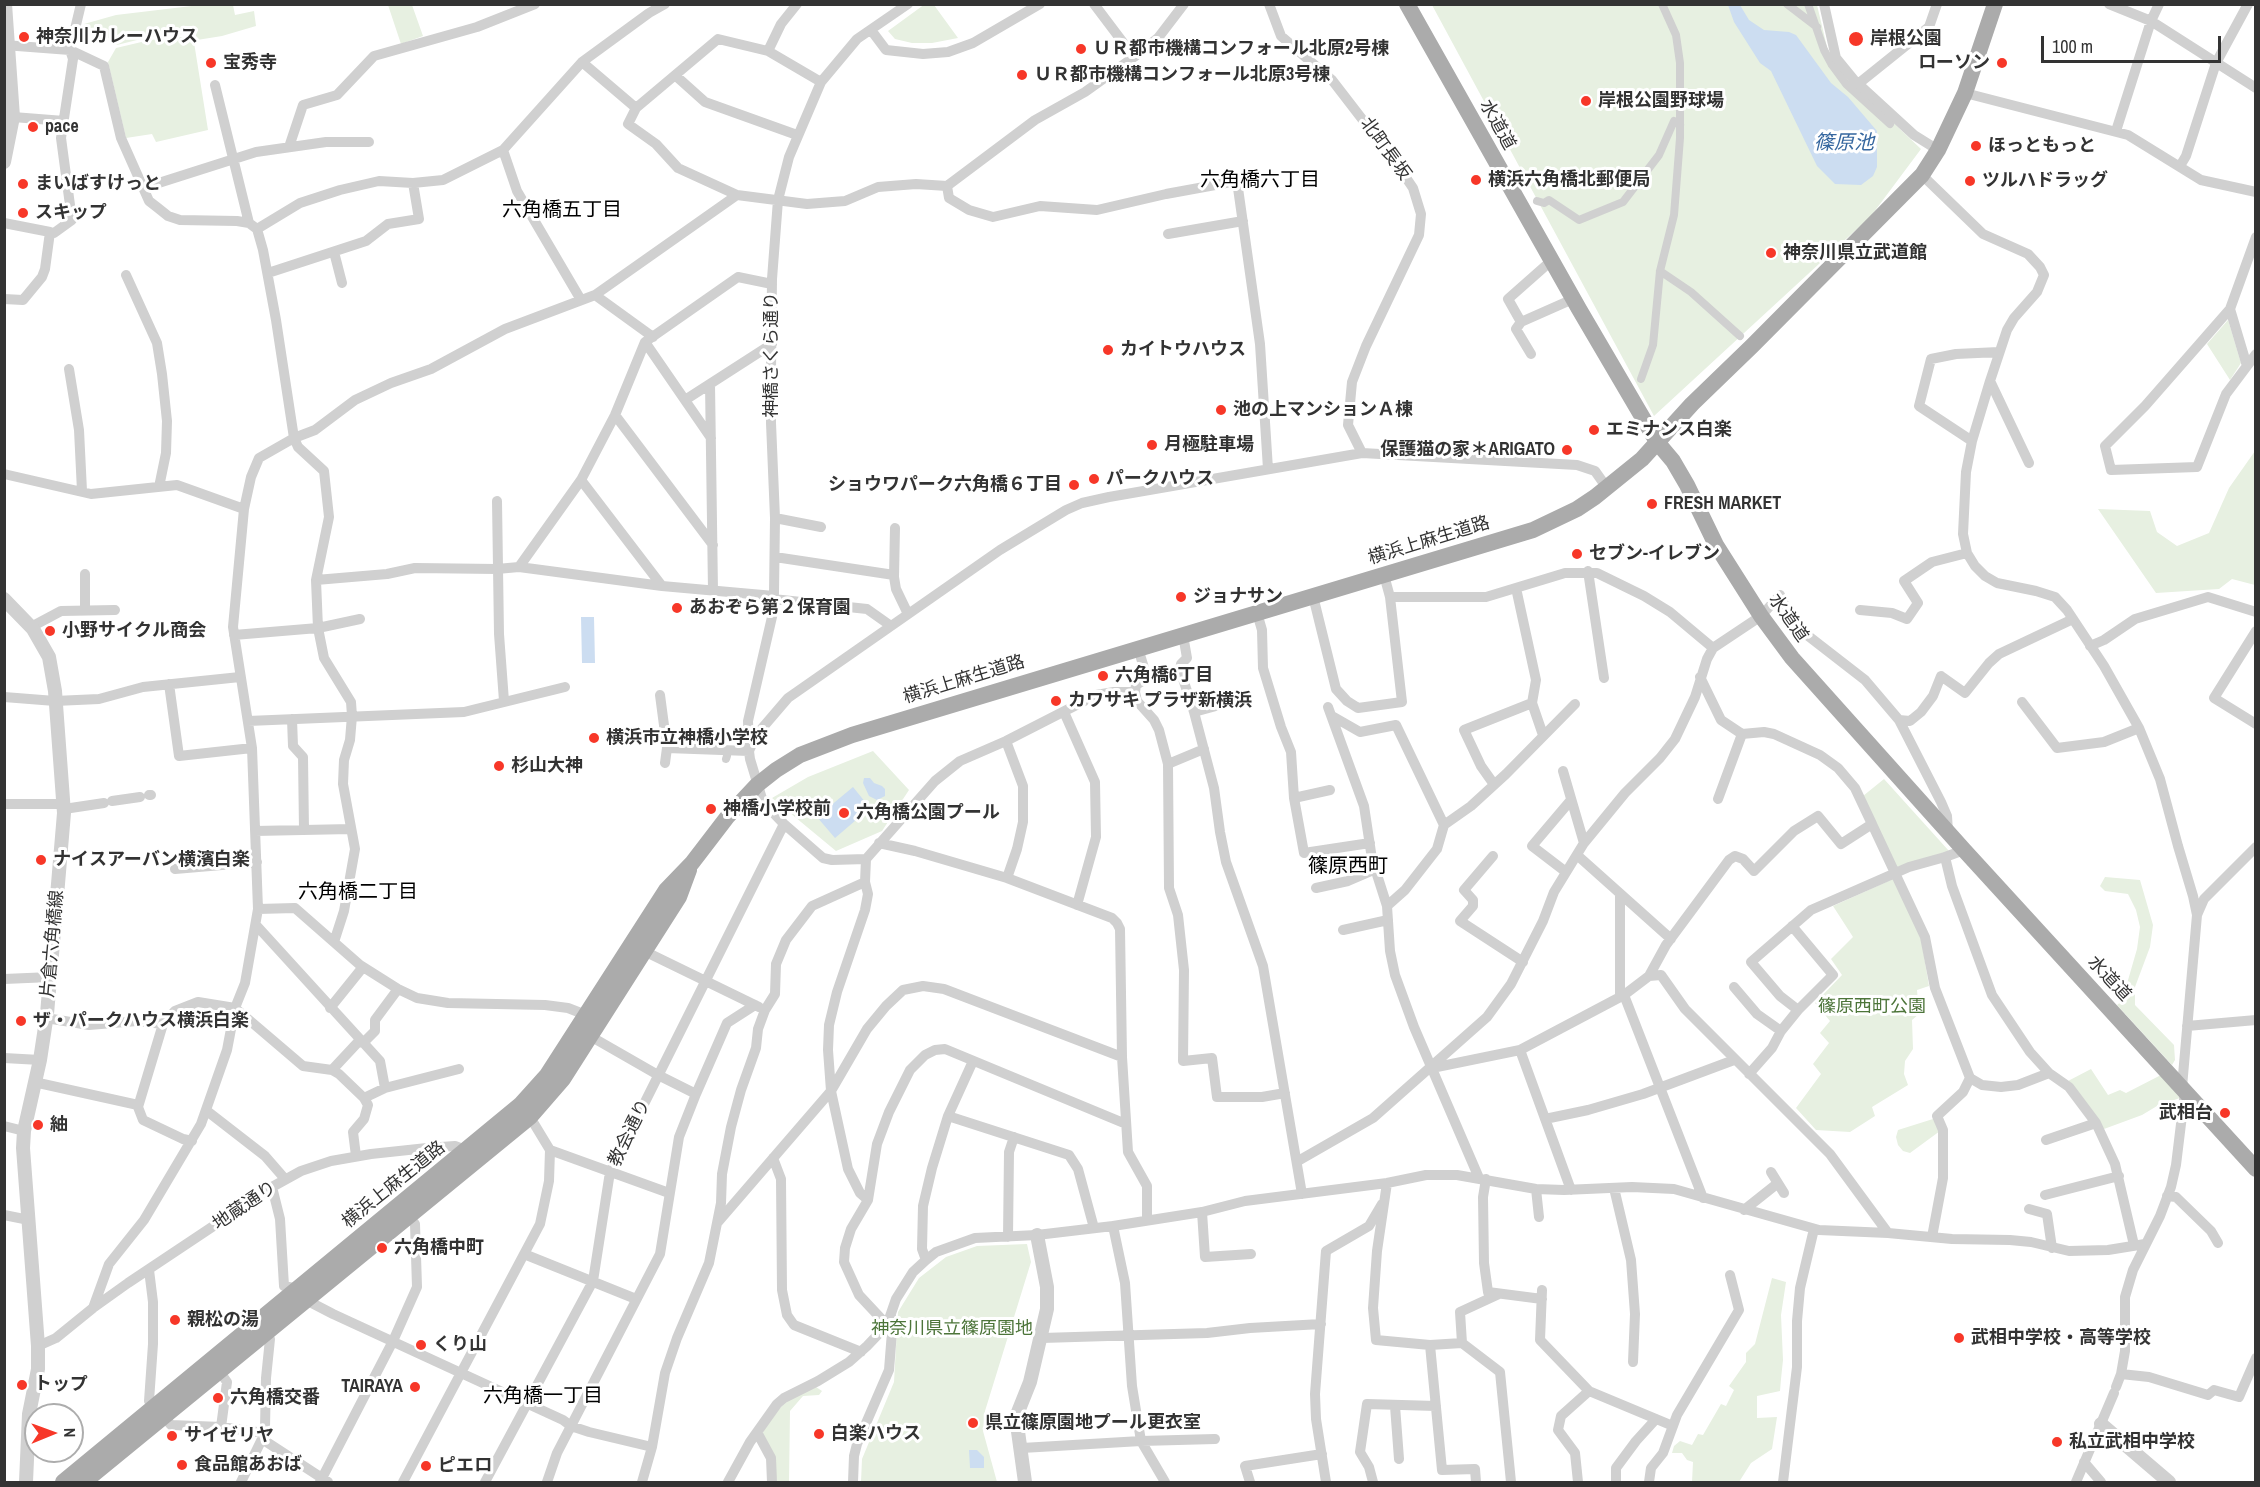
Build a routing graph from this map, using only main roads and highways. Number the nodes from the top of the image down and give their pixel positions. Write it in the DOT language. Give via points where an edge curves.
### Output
graph roads {
  1 [pos="1407,4"];
  2 [pos="1995,4"];
  3 [pos="1657,442"];
  4 [pos="692,863"];
  5 [pos="469,1157"];
  6 [pos="2256,1169"];
  7 [pos="302,1295"];
  8 [pos="159,1412"];
  9 [pos="63,1482"];
  10 [pos="84,1482"];
  1 -- 3 [label="main road, 水道道"];
  2 -- 3 [label="main road, 横浜上麻生道路" via="1965,93 1922,175"];
  3 -- 4 [label="main road, 横浜上麻生道路" via="1607,488 1577,509 1533,530 852,735 800,755 757,785"];
  3 -- 6 [label="main road, 水道道" via="1673,461 1716,545 1792,658"];
  4 -- 5 [label="main road, 横浜上麻生道路" via="666,890 547,1075"];
  4 -- 5 [label="main road, 横浜上麻生道路" via="679,897 563,1079 530,1117"];
  5 -- 7 [label="main road, 横浜上麻生道路"];
  5 -- 7 [label="main road, 横浜上麻生道路" via="409,1217"];
  7 -- 8 [label="main road, 横浜上麻生道路"];
  7 -- 8 [label="main road, 横浜上麻生道路" via="266,1334 220,1372"];
  8 -- 9 [label="main road, 横浜上麻生道路"];
  8 -- 10 [label="main road, 横浜上麻生道路"];
}
